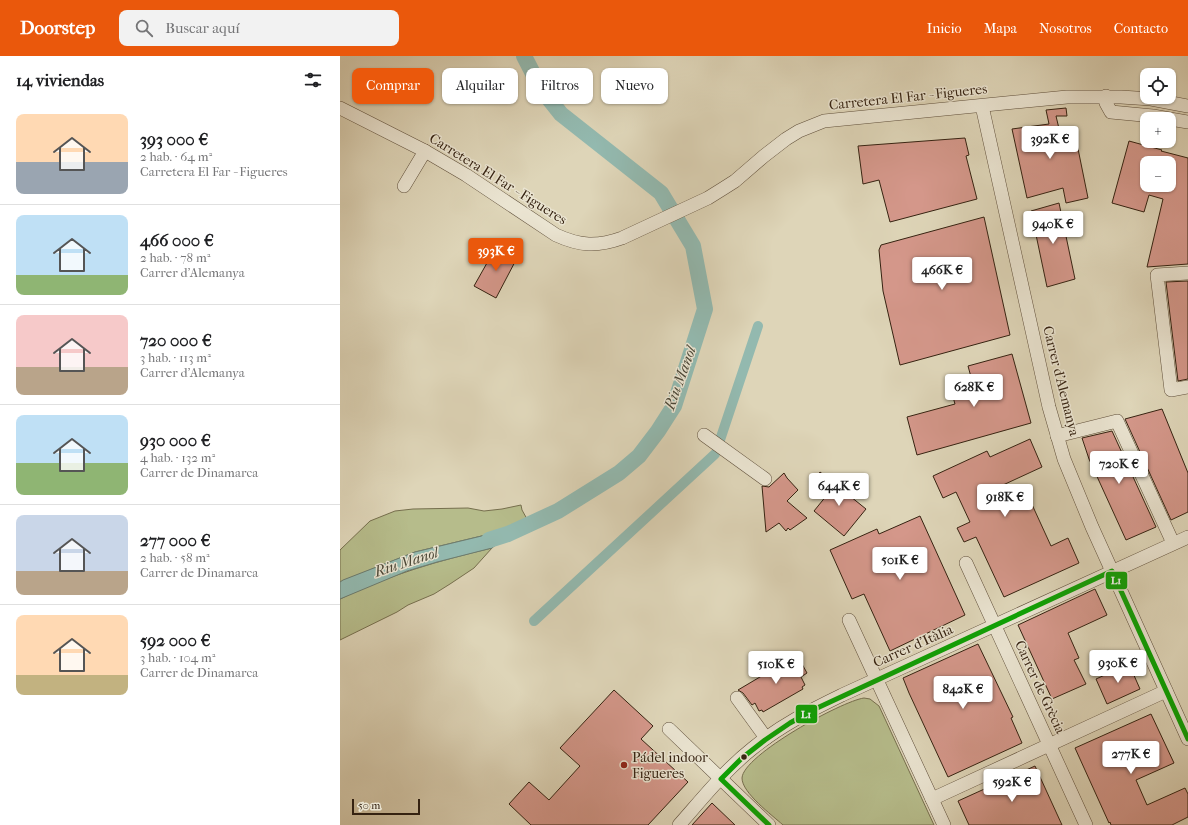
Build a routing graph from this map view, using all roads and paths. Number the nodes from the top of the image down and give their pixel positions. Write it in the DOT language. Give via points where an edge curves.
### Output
graph roads {
  1 [pos="1106,96"];
  2 [pos="982,106"];
  3 [pos="1188,106"];
  4 [pos="340,108"];
  5 [pos="1188,122"];
  6 [pos="425,151"];
  7 [pos="404,186"];
  8 [pos="1188,273"];
  9 [pos="1188,387"];
  10 [pos="704,435"];
  11 [pos="1057,436"];
  12 [pos="765,479"];
  13 [pos="1188,537"];
  14 [pos="1174,543"];
  15 [pos="966,563"];
  16 [pos="1112,571"];
  17 [pos="849,620"];
  18 [pos="994,626"];
  19 [pos="877,680"];
  20 [pos="1166,692"];
  21 [pos="737,698"];
  22 [pos="669,729"];
  23 [pos="766,738"];
  24 [pos="1188,739"];
  25 [pos="1049,746"];
  26 [pos="721,779"];
  27 [pos="932,799"];
  28 [pos="678,825"];
  29 [pos="770,825"];
  30 [pos="944,825"];
  31 [pos="1086,825"];
  1 -- 2 [label="street, Carretera El Far - Figueres" via="1067,97"];
  1 -- 3 [label="street, Carretera El Far - Figueres" via="1151,99"];
  1 -- 5 [label="street" via="1106,103 1111,112"];
  2 -- 6 [label="street, Carretera El Far - Figueres" via="836,119 811,125 786,140 735,181 708,198 609,243 592,245 568,240 541,226 466,175"];
  2 -- 11 [label="street, Carrer d'Alemanya"];
  4 -- 6 [label="street, Carretera El Far - Figueres"];
  6 -- 7 [label="street"];
  8 -- 9 [label="street" via="1157,275 1171,390"];
  10 -- 12 [label="street"];
  11 -- 14 [label="street" via="1117,421"];
  11 -- 16 [label="street, Carrer d'Alemanya" via="1074,484"];
  13 -- 14 [label="street, Carrer d'Itàlia"];
  14 -- 16 [label="street, Carrer d'Itàlia"];
  15 -- 18 [label="street, Carrer de Grècia"];
  16 -- 18 [label="street, Carrer d'Itàlia"];
  16 -- 20 [label="street, Carrer d'Alemanya"];
  17 -- 19 [label="street"];
  18 -- 19 [label="street, Carrer d'Itàlia"];
  18 -- 25 [label="street, Carrer de Grècia"];
  19 -- 23 [label="street, Carrer d'Itàlia" via="802,715"];
  19 -- 27 [label="street"];
  20 -- 24 [label="street, Carrer d'Alemanya"];
  20 -- 25 [label="street"];
  21 -- 23 [label="street"];
  22 -- 26 [label="street"];
  23 -- 26 [label="street, Carrer d'Itàlia"];
  25 -- 27 [label="street"];
  25 -- 31 [label="street, Carrer de Grècia"];
  26 -- 28 [label="street, Carrer d'Itàlia"];
  26 -- 29 [label="street"];
  27 -- 30 [label="street"];
}
